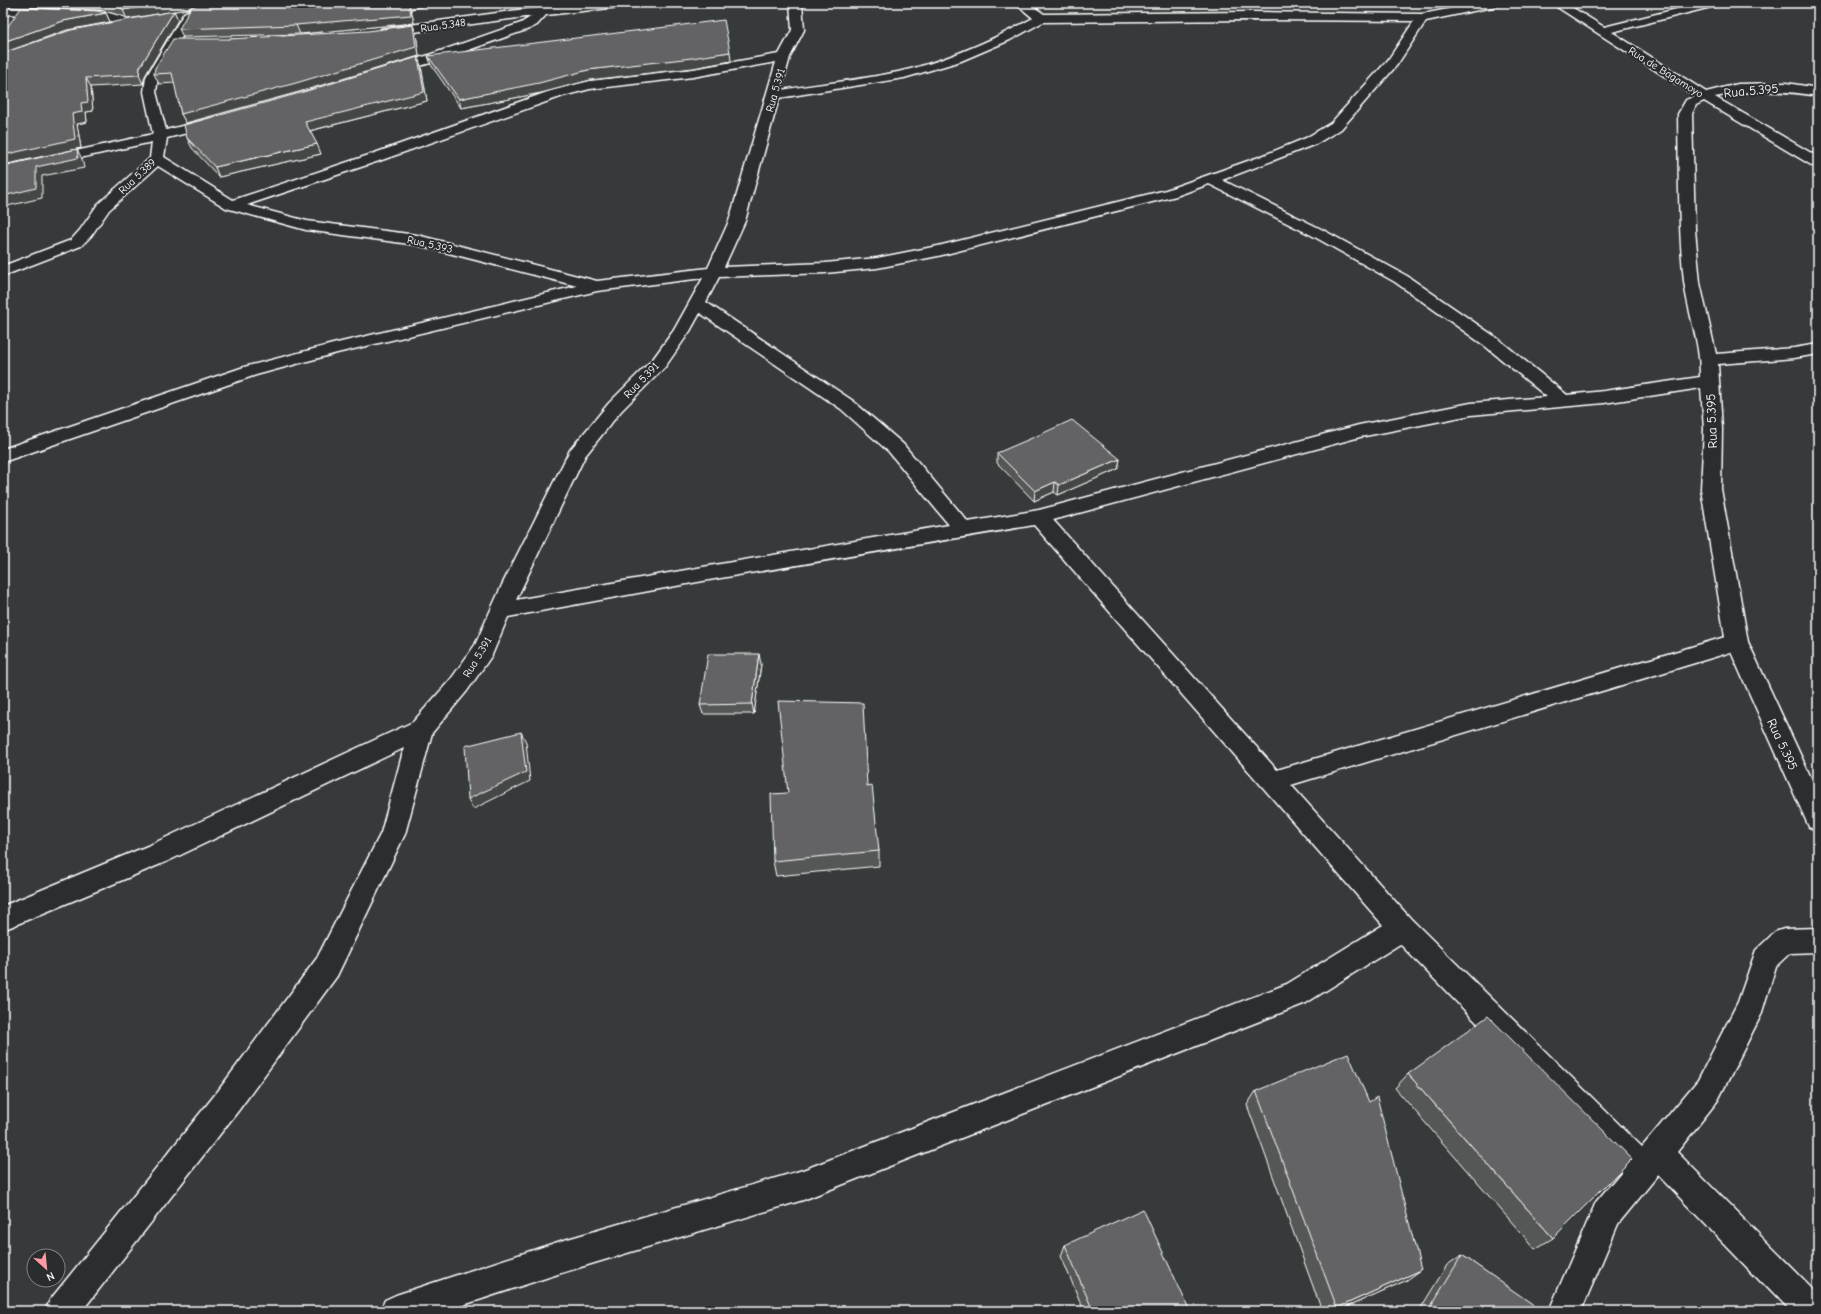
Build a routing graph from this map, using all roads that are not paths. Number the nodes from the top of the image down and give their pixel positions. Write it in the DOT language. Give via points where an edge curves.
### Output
graph roads {
  1 [pos="628,3"];
  2 [pos="796,3"];
  3 [pos="1021,3"];
  4 [pos="1497,3"];
  5 [pos="1557,3"];
  6 [pos="1715,3"];
  7 [pos="608,4"];
  8 [pos="3,11"];
  9 [pos="543,11"];
  10 [pos="175,15"];
  11 [pos="1041,18"];
  12 [pos="1422,18"];
  13 [pos="145,20"];
  14 [pos="130,23"];
  15 [pos="106,27"];
  16 [pos="1603,31"];
  17 [pos="370,34"];
  18 [pos="173,43"];
  19 [pos="188,43"];
  20 [pos="784,57"];
  21 [pos="380,73"];
  22 [pos="1818,92"];
  23 [pos="774,96"];
  24 [pos="1704,96"];
  25 [pos="223,119"];
  26 [pos="160,136"];
  27 [pos="158,158"];
  28 [pos="1818,163"];
  29 [pos="3,171"];
  30 [pos="1212,180"];
  31 [pos="231,205"];
  32 [pos="50,254"];
  33 [pos="3,264"];
  34 [pos="3,271"];
  35 [pos="714,272"];
  36 [pos="597,286"];
  37 [pos="697,303"];
  38 [pos="1818,349"];
  39 [pos="1709,360"];
  40 [pos="1709,381"];
  41 [pos="1563,401"];
  42 [pos="3,456"];
  43 [pos="1039,517"];
  44 [pos="964,530"];
  45 [pos="501,611"];
  46 [pos="1737,642"];
  47 [pos="422,729"];
  48 [pos="1272,781"];
  49 [pos="1818,820"];
  50 [pos="3,918"];
  51 [pos="1402,928"];
  52 [pos="1818,940"];
  53 [pos="1650,1161"];
  54 [pos="61,1311"];
  55 [pos="396,1311"];
  56 [pos="1565,1311"];
  57 [pos="1812,1311"];
  1 -- 7 [label="street, Rua 5.348"];
  2 -- 20 [label="street, Rua 5.391" via="798,30"];
  3 -- 11 [label="street"];
  4 -- 12 [label="street"];
  5 -- 16 [label="street, Rua de Bagamoyo"];
  6 -- 16 [label="street"];
  7 -- 9 [label="street, Rua 5.348"];
  8 -- 14 [label="street" via="102,15"];
  9 -- 17 [label="street, Rua 5.348"];
  9 -- 21 [label="street" via="533,22 525,26 430,59"];
  10 -- 18 [label="street" via="195,10"];
  11 -- 12 [label="street"];
  11 -- 23 [label="street" via="1006,37 957,58 907,72"];
  12 -- 30 [label="street, Rua 5.393" via="1393,62 1336,126 1311,141"];
  13 -- 14 [label="street"];
  14 -- 15 [label="street"];
  16 -- 24 [label="street, Rua de Bagamoyo"];
  18 -- 19 [label="street"];
  18 -- 26 [label="street, Rua 5.389" via="152,77 150,92"];
  20 -- 23 [label="street, Rua 5.391"];
  20 -- 31 [label="street" via="590,85 558,93"];
  22 -- 24 [label="street, Rua 5.395" via="1786,87 1738,88"];
  23 -- 35 [label="street, Rua 5.391" via="737,220"];
  24 -- 28 [label="street, Rua de Bagamoyo"];
  24 -- 39 [label="street, Rua 5.395" via="1691,103 1685,114 1687,230 1692,283"];
  25 -- 26 [label="street"];
  26 -- 27 [label="street, Rua 5.389"];
  26 -- 29 [label="street"];
  27 -- 31 [label="street, Rua 5.393"];
  27 -- 32 [label="street, Rua 5.389" via="102,208 86,233 76,243"];
  30 -- 35 [label="street, Rua 5.393" via="1171,193 938,251 877,263 826,268"];
  30 -- 41 [label="street" via="1318,233 1401,279 1491,342"];
  31 -- 36 [label="street, Rua 5.393" via="306,225 417,240"];
  32 -- 33 [label="street"];
  32 -- 34 [label="street"];
  35 -- 36 [label="street, Rua 5.393"];
  35 -- 37 [label="street, Rua 5.391"];
  36 -- 42 [label="street" via="250,371"];
  37 -- 44 [label="street" via="847,405 896,448"];
  37 -- 45 [label="street, Rua 5.391" via="682,331 659,363 615,407 577,454"];
  38 -- 39 [label="street"];
  39 -- 40 [label="street, Rua 5.395"];
  40 -- 41 [label="street"];
  40 -- 46 [label="street, Rua 5.395" via="1713,429 1711,489"];
  41 -- 43 [label="street" via="1471,409 1359,431"];
  43 -- 44 [label="street"];
  43 -- 48 [label="street"];
  44 -- 45 [label="street"];
  45 -- 47 [label="street, Rua 5.391" via="484,649 459,685"];
  46 -- 48 [label="street"];
  46 -- 49 [label="street, Rua 5.395"];
  47 -- 50 [label="street" via="159,853"];
  47 -- 54 [label="street" via="393,834 327,967 228,1101"];
  48 -- 51 [label="street"];
  51 -- 53 [label="street"];
  51 -- 55 [label="street" via="1296,994 803,1185 561,1257"];
  52 -- 53 [label="street" via="1784,941 1765,959 1751,1006 1708,1090"];
  53 -- 56 [label="street" via="1607,1213"];
  53 -- 57 [label="street"];
}
